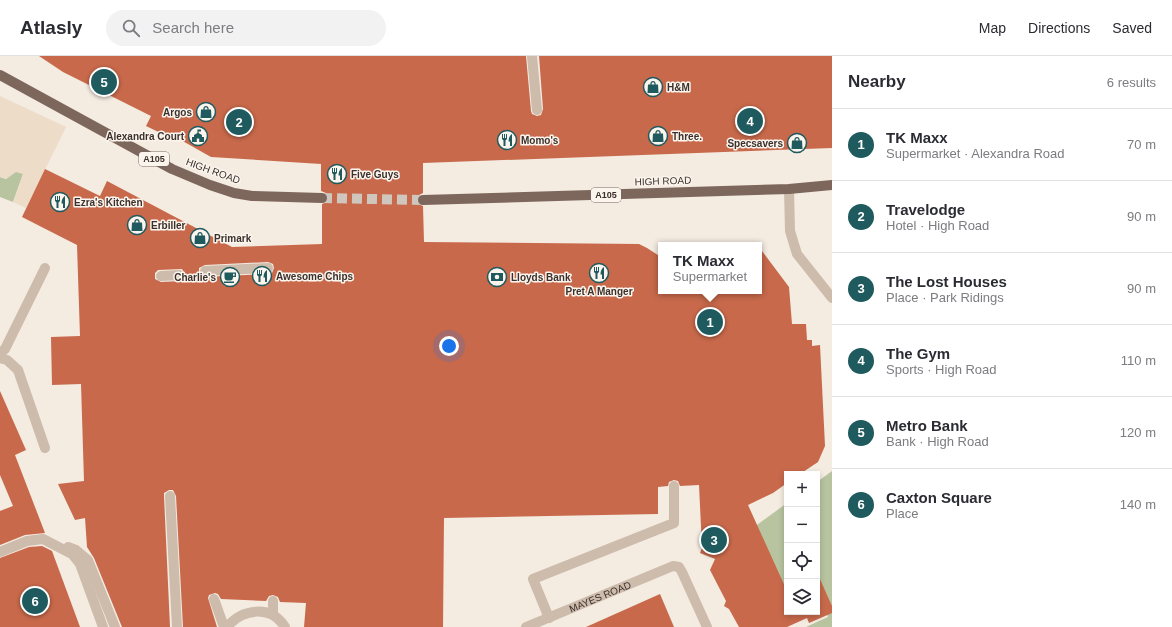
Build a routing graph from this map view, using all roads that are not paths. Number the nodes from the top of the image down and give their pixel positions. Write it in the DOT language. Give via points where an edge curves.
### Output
graph roads {
  1 [pos="532,56"];
  2 [pos="0,75"];
  3 [pos="537,110"];
  4 [pos="832,185"];
  5 [pos="789,189"];
  6 [pos="322,198"];
  7 [pos="423,200"];
  8 [pos="45,268"];
  9 [pos="268,268"];
  10 [pos="205,271"];
  11 [pos="179,275"];
  12 [pos="161,276"];
  13 [pos="832,298"];
  14 [pos="11,338"];
  15 [pos="0,353"];
  16 [pos="0,358"];
  17 [pos="18,370"];
  18 [pos="45,448"];
  19 [pos="674,486"];
  20 [pos="170,496"];
  21 [pos="54,544"];
  22 [pos="0,552"];
  23 [pos="214,598"];
  24 [pos="273,602"];
  25 [pos="273,614"];
  26 [pos="549,618"];
  27 [pos="225,626"];
  28 [pos="103,627"];
  29 [pos="115,627"];
  30 [pos="177,627"];
  31 [pos="285,627"];
  32 [pos="526,627"];
  33 [pos="707,627"];
  1 -- 3 [label="street"];
  2 -- 6 [label="main road, HIGH ROAD / A105" via="172,169 210,185 252,196"];
  4 -- 5 [label="main road, HIGH ROAD / A105"];
  5 -- 7 [label="main road, HIGH ROAD / A105"];
  5 -- 13 [label="street" via="790,231 796,254"];
  8 -- 14 [label="street"];
  9 -- 10 [label="street"];
  11 -- 12 [label="street"];
  14 -- 15 [label="street"];
  14 -- 17 [label="street" via="12,354"];
  16 -- 17 [label="street" via="7,360"];
  17 -- 18 [label="street"];
  19 -- 26 [label="street" via="674,523 533,579"];
  20 -- 30 [label="street"];
  21 -- 22 [label="street" via="43,539 27,541"];
  21 -- 28 [label="street" via="72,554 80,564"];
  21 -- 29 [label="street" via="76,550 88,560"];
  23 -- 27 [label="street"];
  24 -- 25 [label="street"];
  25 -- 27 [label="street" via="254,611"];
  25 -- 31 [label="street"];
  26 -- 32 [label="street, MAYES ROAD"];
  26 -- 33 [label="street, MAYES ROAD" via="673,566 682,572"];
}
